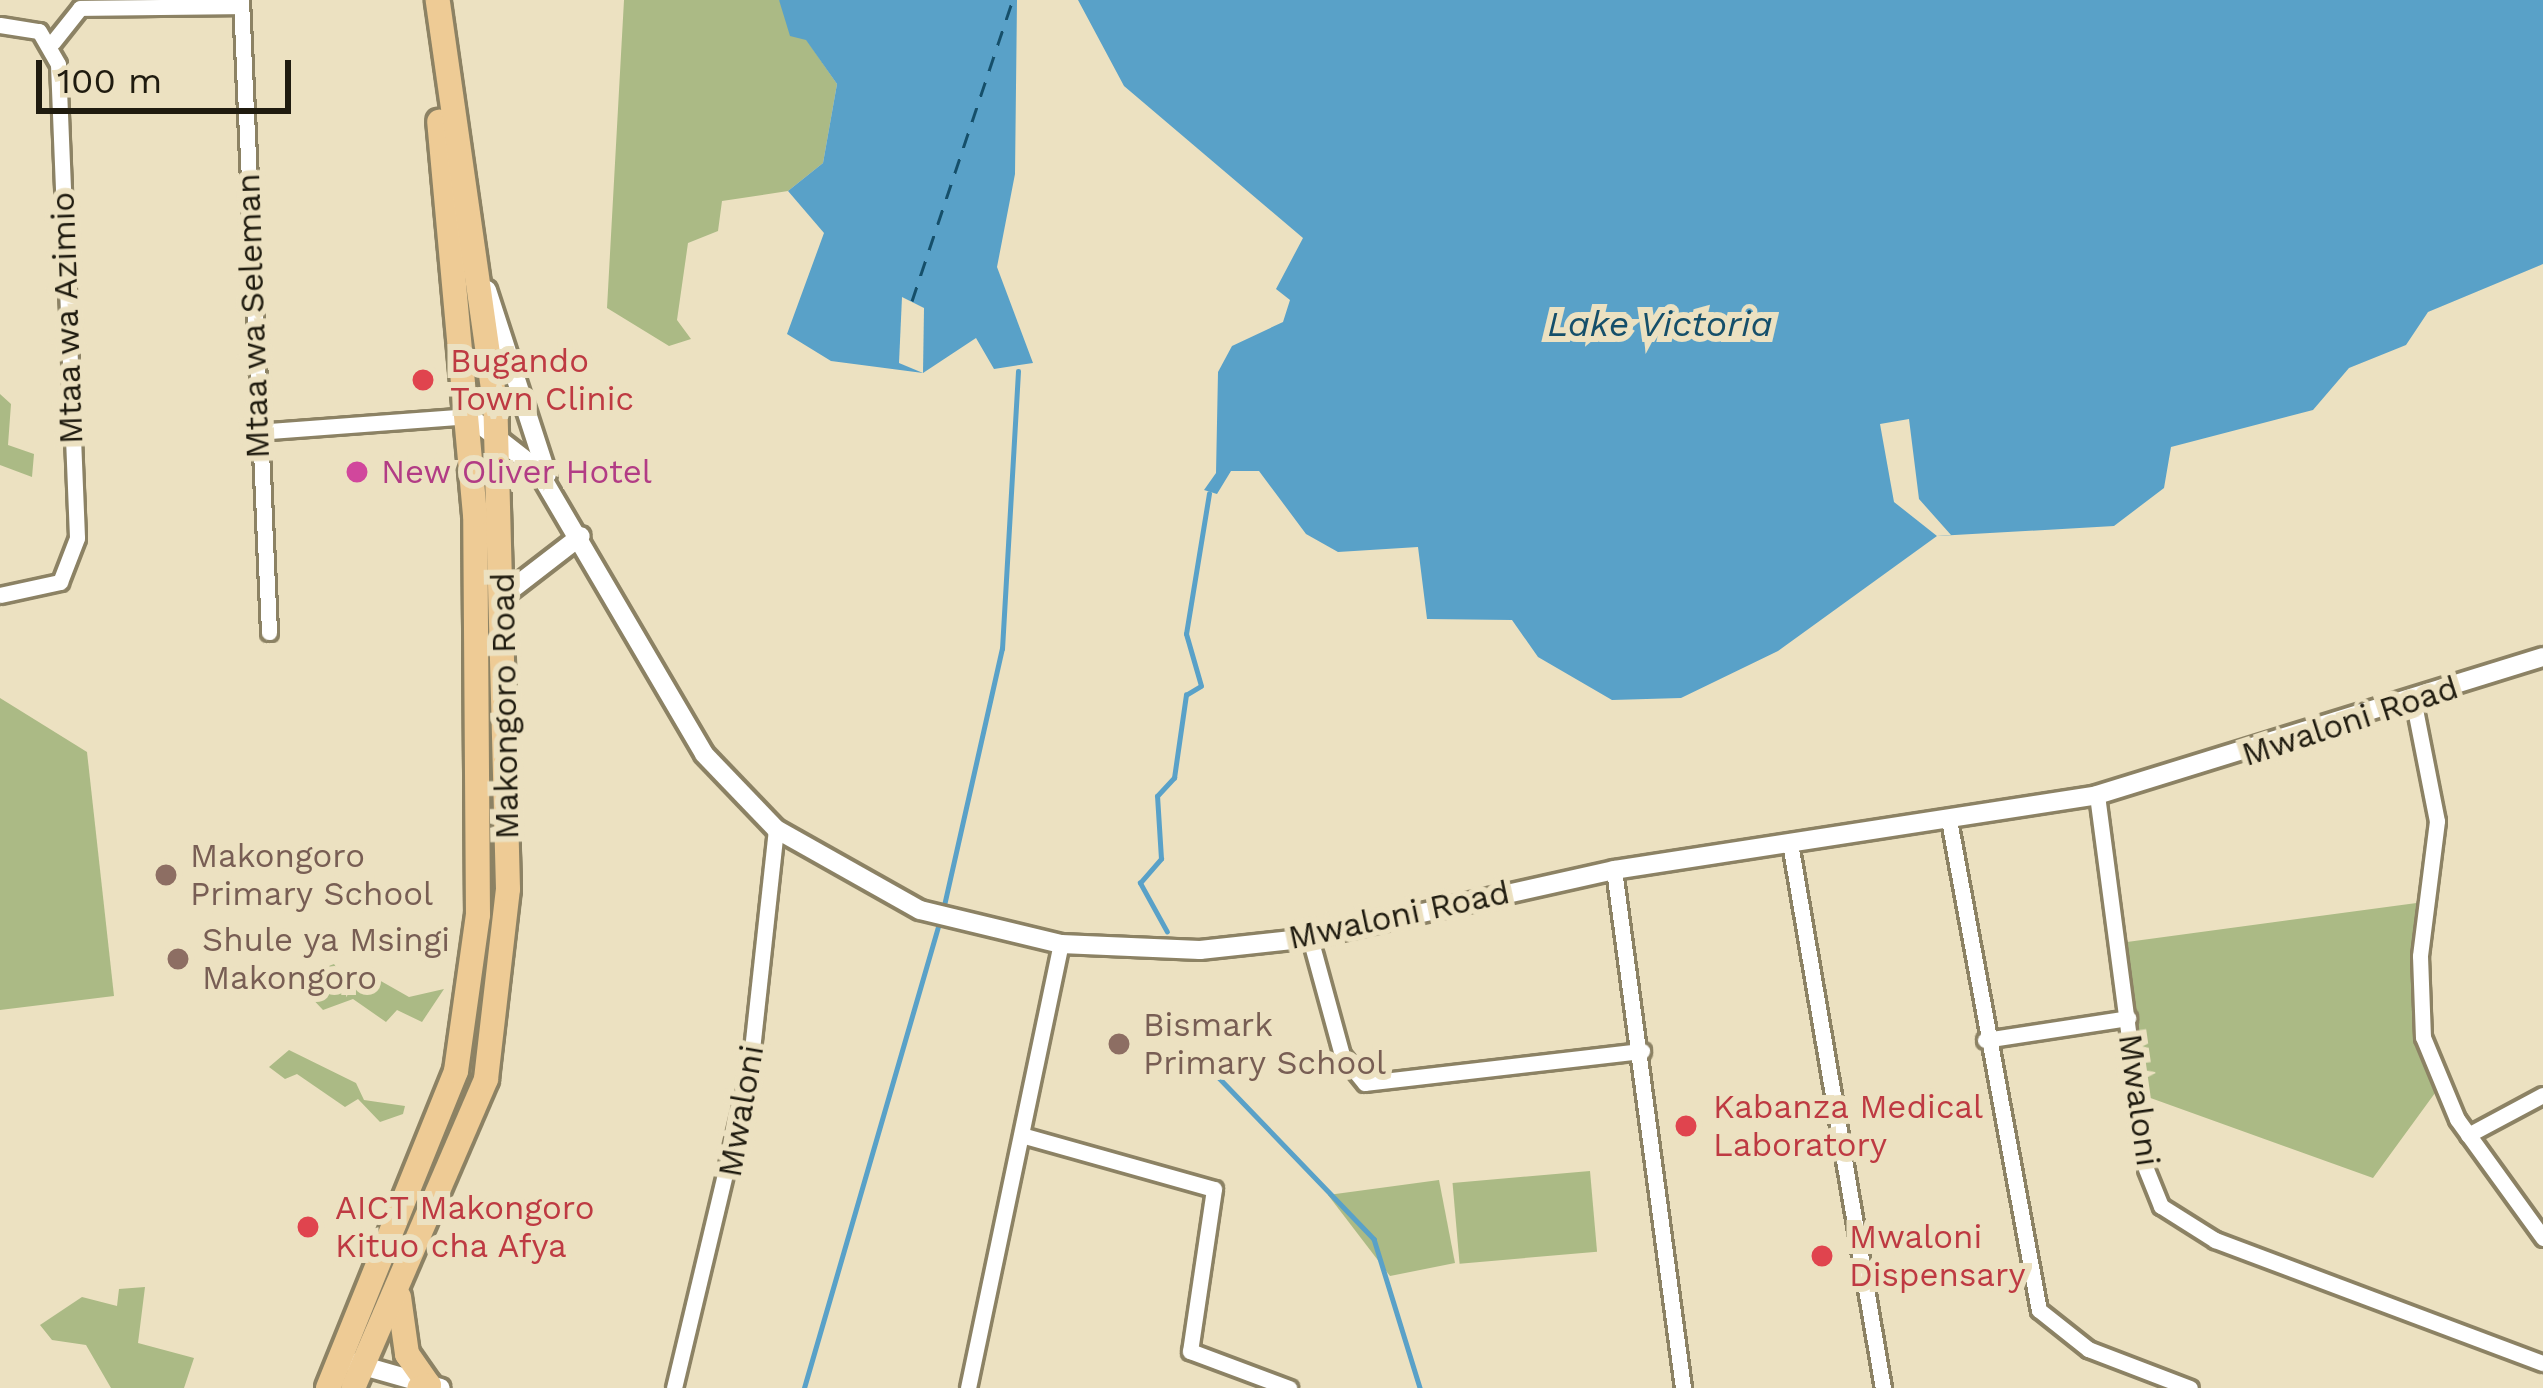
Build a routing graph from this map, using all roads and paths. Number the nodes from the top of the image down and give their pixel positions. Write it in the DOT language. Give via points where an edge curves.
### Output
graph roads {
  1 [pos="425,0"];
  2 [pos="438,0"];
  3 [pos="241,3"];
  4 [pos="0,25"];
  5 [pos="52,42"];
  6 [pos="485,286"];
  7 [pos="469,416"];
  8 [pos="496,428"];
  9 [pos="256,431"];
  10 [pos="552,490"];
  11 [pos="581,536"];
  12 [pos="0,595"];
  13 [pos="503,596"];
  14 [pos="269,632"];
  15 [pos="2543,657"];
  16 [pos="2414,704"];
  17 [pos="2097,795"];
  18 [pos="1949,820"];
  19 [pos="776,829"];
  20 [pos="1790,843"];
  21 [pos="1614,870"];
  22 [pos="1310,938"];
  23 [pos="1061,944"];
  24 [pos="2128,1018"];
  25 [pos="1985,1040"];
  26 [pos="1642,1051"];
  27 [pos="2543,1095"];
  28 [pos="1025,1136"];
  29 [pos="2468,1136"];
  30 [pos="2543,1238"];
  31 [pos="399,1294"];
  32 [pos="2543,1364"];
  33 [pos="352,1371"];
  34 [pos="2180,1386"];
  35 [pos="430,1387"];
  36 [pos="328,1388"];
  37 [pos="674,1388"];
  38 [pos="968,1388"];
  39 [pos="1288,1388"];
  40 [pos="1683,1388"];
  41 [pos="1883,1388"];
  1 -- 7 [label="main road, Makongoro Road"];
  2 -- 6 [label="main road, Makongoro Road"];
  3 -- 5 [label="street" via="80,8"];
  3 -- 9 [label="street, Mtaa wa Seleman"];
  4 -- 5 [label="street"];
  5 -- 12 [label="street, Mtaa wa Azimio" via="76,557 45,592"];
  6 -- 8 [label="main road, Makongoro Road"];
  6 -- 10 [label="street"];
  7 -- 8 [label="street, Mwaloni Road"];
  7 -- 9 [label="street"];
  7 -- 33 [label="main road, Makongoro Road" via="483,805 464,1030"];
  8 -- 10 [label="street, Mwaloni Road"];
  8 -- 13 [label="main road, Makongoro Road"];
  9 -- 14 [label="street, Mtaa wa Seleman"];
  10 -- 11 [label="street, Mwaloni Road"];
  11 -- 13 [label="street"];
  11 -- 19 [label="street, Mwaloni Road" via="704,754"];
  13 -- 31 [label="main road, Makongoro Road" via="508,889 486,1078"];
  15 -- 16 [label="street, Mwaloni Road"];
  16 -- 17 [label="street, Mwaloni Road"];
  16 -- 29 [label="street" via="2437,821 2419,1004 2432,1066"];
  17 -- 18 [label="street, Mwaloni Road"];
  17 -- 24 [label="street, Mwaloni"];
  18 -- 20 [label="street, Mwaloni Road"];
  18 -- 25 [label="street"];
  19 -- 23 [label="street, Mwaloni Road" via="920,910"];
  19 -- 37 [label="street, Mwaloni" via="746,1090"];
  20 -- 21 [label="street, Mwaloni Road"];
  20 -- 41 [label="street"];
  21 -- 22 [label="street, Mwaloni Road"];
  21 -- 26 [label="street"];
  22 -- 23 [label="street, Mwaloni Road" via="1200,950"];
  22 -- 26 [label="street" via="1342,1055 1365,1083"];
  23 -- 28 [label="street"];
  24 -- 25 [label="street"];
  24 -- 32 [label="street, Mwaloni" via="2146,1169 2178,1222"];
  25 -- 34 [label="street" via="2038,1310 2088,1348"];
  26 -- 40 [label="street"];
  27 -- 29 [label="street"];
  28 -- 38 [label="street"];
  28 -- 39 [label="street" via="1214,1189 1190,1351"];
  29 -- 30 [label="street"];
  31 -- 33 [label="main road, Makongoro Road"];
  31 -- 35 [label="main road" via="406,1354"];
  33 -- 35 [label="street"];
  33 -- 36 [label="main road, Makongoro Road"];
}
